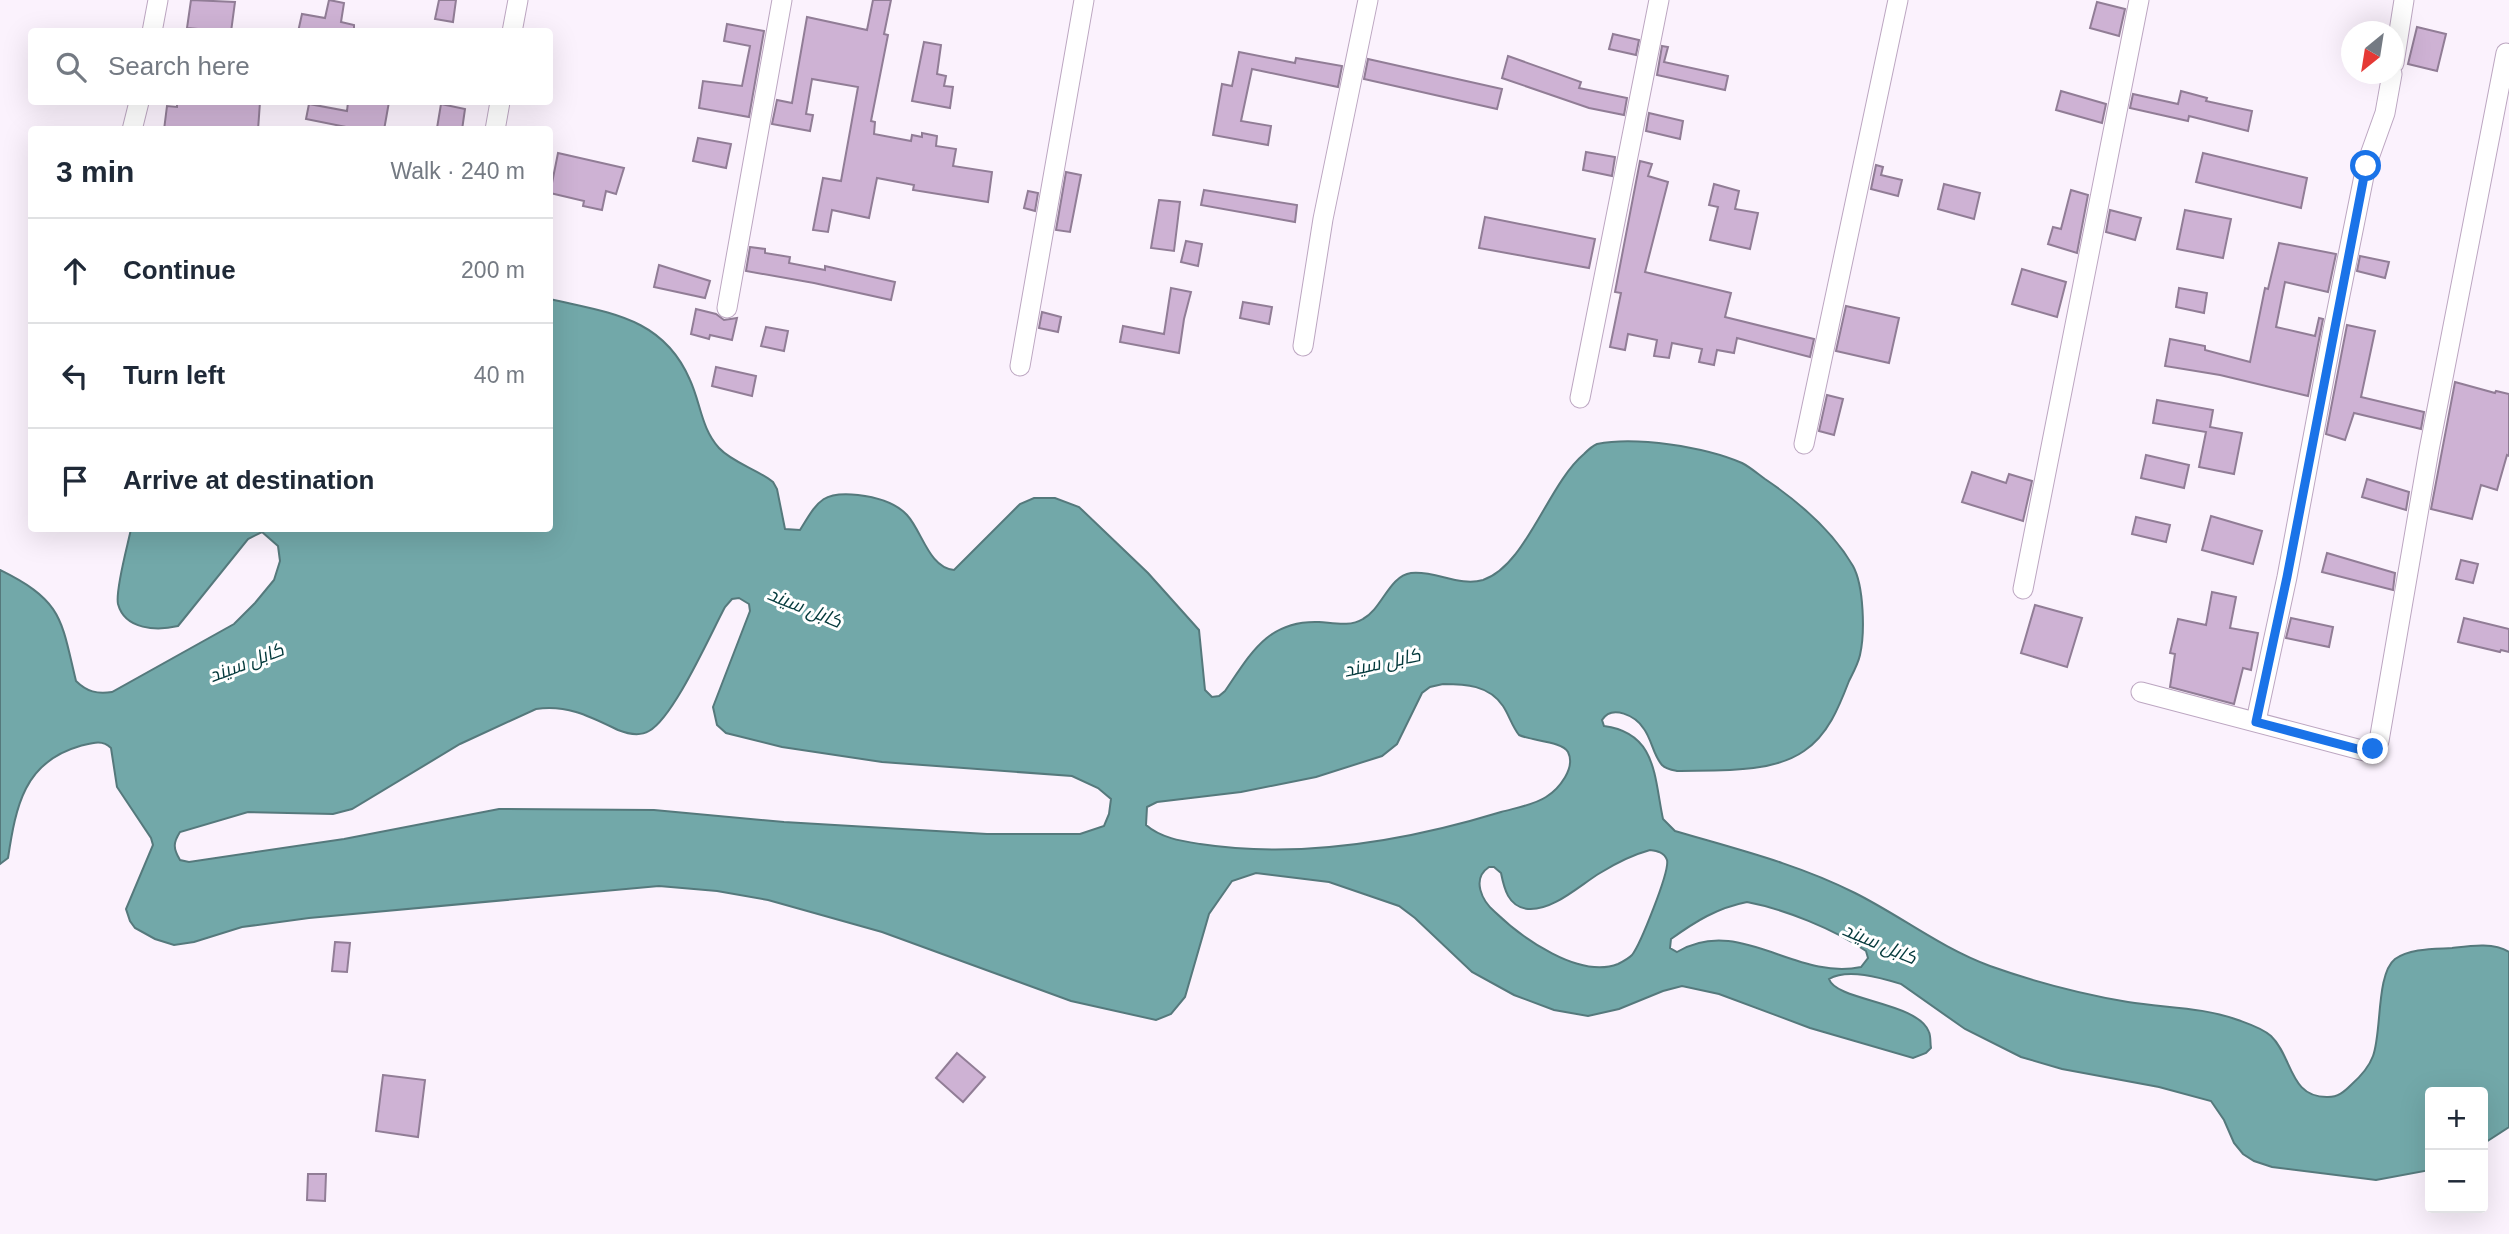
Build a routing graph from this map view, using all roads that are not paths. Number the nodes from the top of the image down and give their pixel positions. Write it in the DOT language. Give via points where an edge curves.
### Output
graph roads {
  1 [pos="158,0"];
  2 [pos="517,0"];
  3 [pos="782,0"];
  4 [pos="1084,0"];
  5 [pos="1368,0"];
  6 [pos="1659,0"];
  7 [pos="1898,0"];
  8 [pos="2139,0"];
  9 [pos="2404,0"];
  10 [pos="2400,21"];
  11 [pos="153,28"];
  12 [pos="513,28"];
  13 [pos="2506,52"];
  14 [pos="2390,84"];
  15 [pos="138,105"];
  16 [pos="499,105"];
  17 [pos="133,126"];
  18 [pos="496,126"];
  19 [pos="727,309"];
  20 [pos="1303,346"];
  21 [pos="1020,366"];
  22 [pos="1580,398"];
  23 [pos="1804,444"];
  24 [pos="2022,589"];
  25 [pos="2141,692"];
  26 [pos="2256,722"];
  1 -- 11 [label="street"];
  2 -- 12 [label="street"];
  3 -- 19 [label="street"];
  4 -- 21 [label="street"];
  5 -- 20 [label="street" via="1323,219"];
  6 -- 22 [label="street"];
  7 -- 23 [label="street"];
  8 -- 24 [label="street"];
  9 -- 10 [label="street"];
  13 -- 26 [label="street" via="2378,741 2365,751"];
  14 -- 26 [label="street" via="2366,166"];
  15 -- 17 [label="street"];
  16 -- 18 [label="street"];
  25 -- 26 [label="street"];
}
